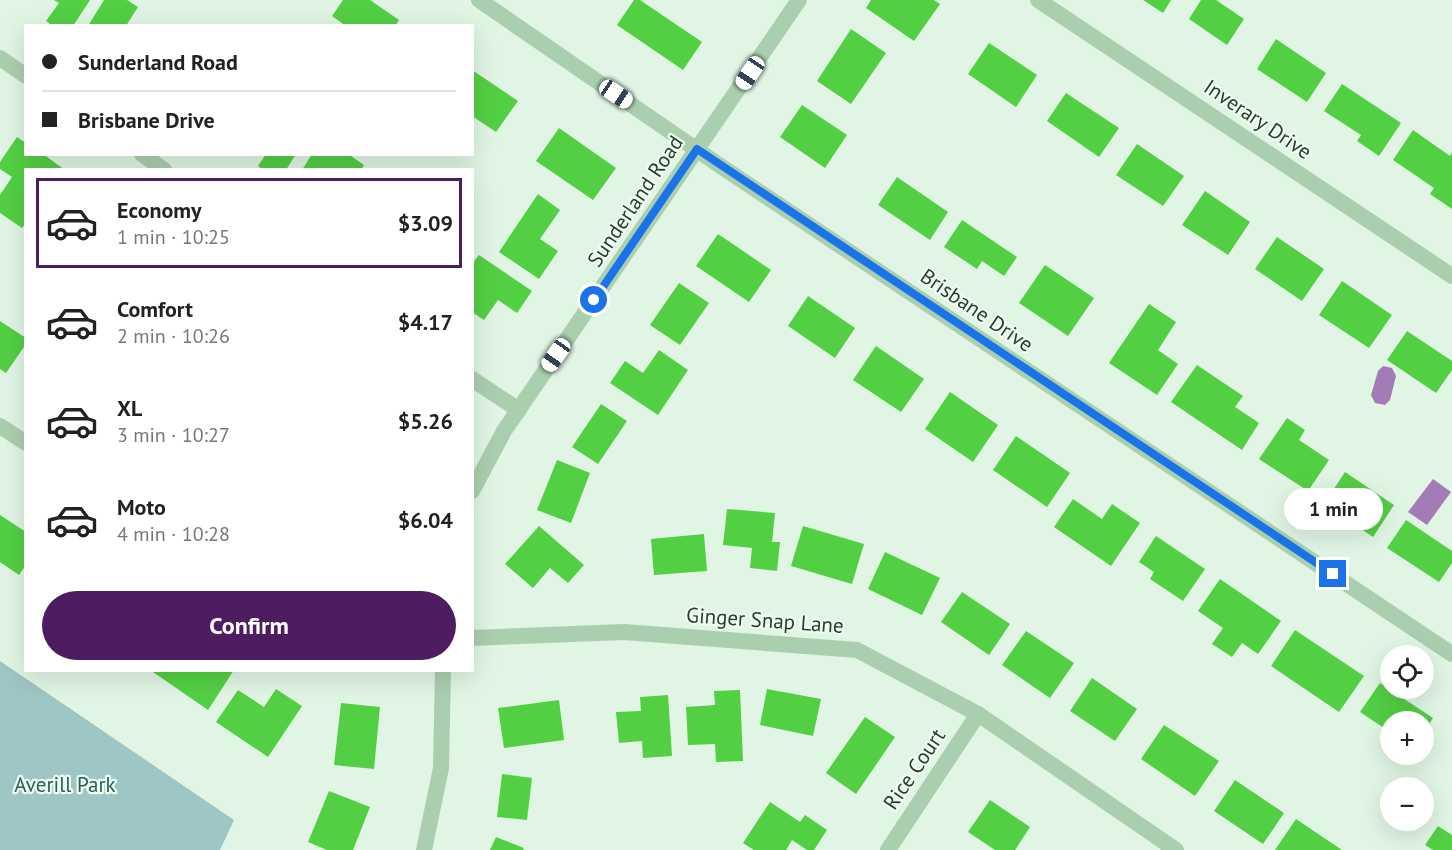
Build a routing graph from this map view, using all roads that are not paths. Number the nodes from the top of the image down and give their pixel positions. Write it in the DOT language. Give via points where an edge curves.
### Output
graph roads {
  1 [pos="479,0"];
  2 [pos="800,0"];
  3 [pos="1038,0"];
  4 [pos="0,58"];
  5 [pos="24,75"];
  6 [pos="697,149"];
  7 [pos="145,156"];
  8 [pos="161,168"];
  9 [pos="1452,276"];
  10 [pos="474,380"];
  11 [pos="519,410"];
  12 [pos="0,426"];
  13 [pos="24,442"];
  14 [pos="474,487"];
  15 [pos="474,638"];
  16 [pos="1452,654"];
  17 [pos="443,672"];
  18 [pos="978,714"];
  19 [pos="424,850"];
  20 [pos="888,850"];
  21 [pos="1176,850"];
  1 -- 6 [label="street, Brisbane Drive"];
  2 -- 6 [label="street, Sunderland Road"];
  3 -- 9 [label="street, Inverary Drive"];
  4 -- 5 [label="street"];
  6 -- 11 [label="street, Sunderland Road"];
  6 -- 16 [label="street, Brisbane Drive"];
  7 -- 8 [label="street"];
  10 -- 11 [label="street"];
  11 -- 14 [label="street, Sunderland Road"];
  12 -- 13 [label="street"];
  15 -- 18 [label="street, Ginger Snap Lane" via="624,632 857,650"];
  17 -- 19 [label="street" via="441,768"];
  18 -- 20 [label="street, Rice Court"];
  18 -- 21 [label="street, Ginger Snap Lane"];
}
